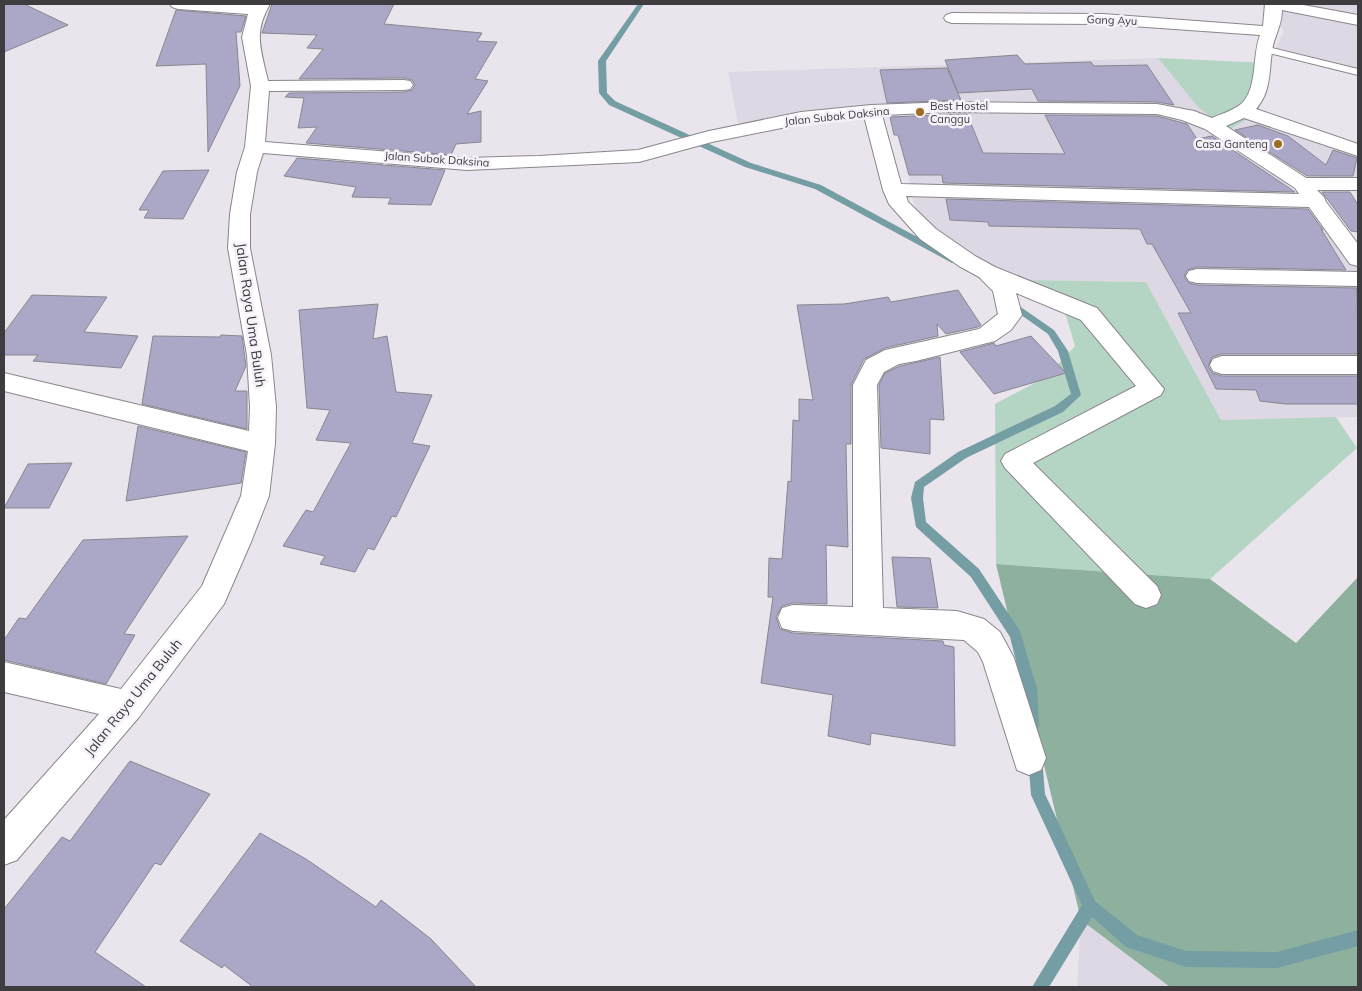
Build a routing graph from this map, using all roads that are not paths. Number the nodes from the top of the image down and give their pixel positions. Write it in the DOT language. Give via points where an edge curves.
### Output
graph roads {
  1 [pos="178,4"];
  2 [pos="1273,4"];
  3 [pos="260,7"];
  4 [pos="952,18"];
  5 [pos="1358,20"];
  6 [pos="1271,31"];
  7 [pos="1264,48"];
  8 [pos="1358,72"];
  9 [pos="404,85"];
  10 [pos="260,86"];
  11 [pos="871,110"];
  12 [pos="1243,112"];
  13 [pos="1212,125"];
  14 [pos="255,147"];
  15 [pos="1358,150"];
  16 [pos="1302,184"];
  17 [pos="1358,184"];
  18 [pos="893,190"];
  19 [pos="1316,201"];
  20 [pos="1354,248"];
  21 [pos="988,272"];
  22 [pos="1197,276"];
  23 [pos="1358,279"];
  24 [pos="1222,365"];
  25 [pos="1358,365"];
  26 [pos="4,382"];
  27 [pos="262,444"];
  28 [pos="1146,595"];
  29 [pos="793,618"];
  30 [pos="868,622"];
  31 [pos="4,677"];
  32 [pos="128,706"];
  33 [pos="1029,758"];
  34 [pos="10,833"];
  1 -- 3 [label="street"];
  2 -- 5 [label="street"];
  2 -- 6 [label="street" via="1275,17"];
  3 -- 10 [label="street, Jalan Raya Uma Buluh" via="250,37"];
  4 -- 6 [label="street, Gang Ayu" via="1103,19"];
  6 -- 7 [label="street"];
  7 -- 8 [label="lane"];
  7 -- 12 [label="street" via="1257,98"];
  9 -- 10 [label="street"];
  10 -- 14 [label="street, Jalan Raya Uma Buluh"];
  11 -- 13 [label="street, Jalan Subak Daksina" via="1158,109"];
  11 -- 14 [label="street, Jalan Subak Daksina" via="801,118 629,157 467,164"];
  11 -- 18 [label="street"];
  12 -- 13 [label="street"];
  12 -- 15 [label="street"];
  13 -- 16 [label="street, Jalan Subak Daksina"];
  14 -- 27 [label="street, Jalan Raya Uma Buluh" via="240,214 239,248 258,356 263,407"];
  16 -- 17 [label="street"];
  16 -- 19 [label="street, Jalan Subak Daksina"];
  18 -- 19 [label="street"];
  18 -- 21 [label="street" via="899,204 928,234 967,262"];
  19 -- 20 [label="street, Jalan Subak Daksina"];
  21 -- 28 [label="street" via="1089,314 1152,389 1014,461"];
  21 -- 30 [label="street" via="1004,288 1010,315 1003,324 987,335 894,356 875,366 865,385"];
  22 -- 23 [label="street"];
  24 -- 25 [label="street"];
  26 -- 27 [label="street"];
  27 -- 32 [label="street, Jalan Raya Uma Buluh" via="255,496 213,595"];
  29 -- 30 [label="street"];
  30 -- 33 [label="street" via="957,625 973,629 989,642 998,658"];
  31 -- 32 [label="street"];
  32 -- 34 [label="street, Jalan Raya Uma Buluh"];
}
